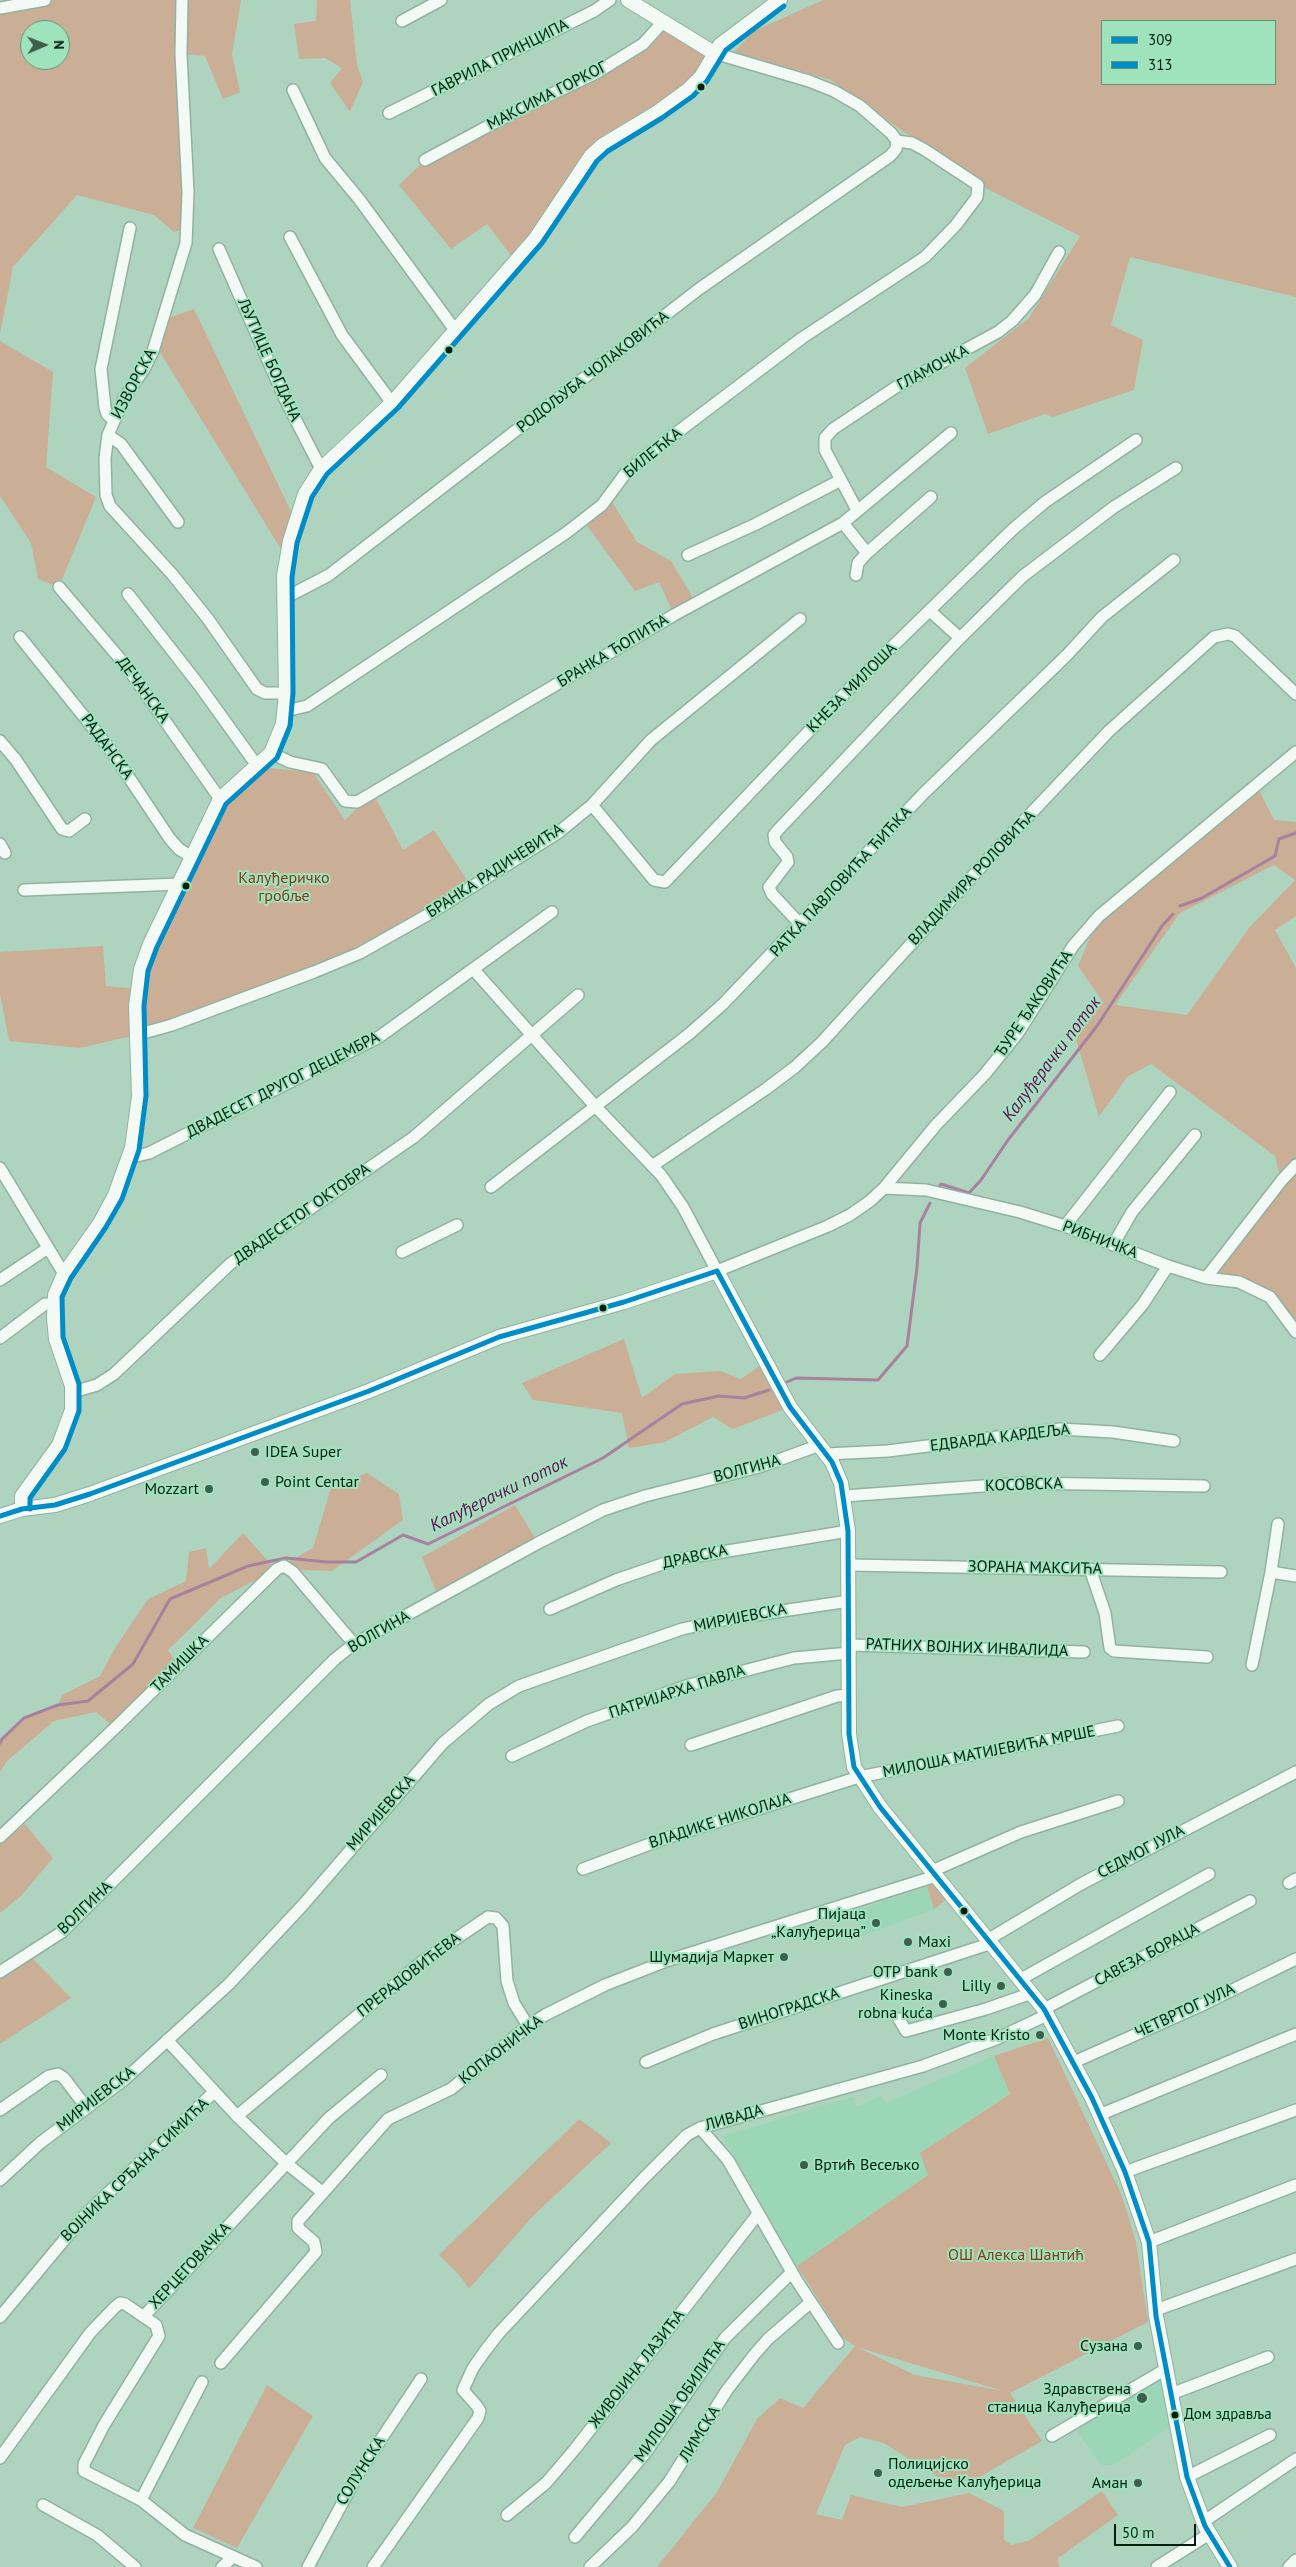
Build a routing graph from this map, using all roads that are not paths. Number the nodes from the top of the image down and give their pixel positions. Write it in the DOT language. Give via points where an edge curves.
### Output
graph roads {
  1 [pos="45,0"];
  2 [pos="182,0"];
  3 [pos="441,0"];
  4 [pos="610,0"];
  5 [pos="628,0"];
  6 [pos="780,0"];
  7 [pos="0,8"];
  8 [pos="402,21"];
  9 [pos="663,22"];
  10 [pos="714,53"];
  11 [pos="294,90"];
  12 [pos="389,113"];
  13 [pos="897,141"];
  14 [pos="425,160"];
  15 [pos="130,228"];
  16 [pos="290,237"];
  17 [pos="219,249"];
  18 [pos="1058,252"];
  19 [pos="455,330"];
  20 [pos="392,403"];
  21 [pos="114,421"];
  22 [pos="951,433"];
  23 [pos="108,435"];
  24 [pos="1136,440"];
  25 [pos="1176,468"];
  26 [pos="321,469"];
  27 [pos="839,481"];
  28 [pos="932,497"];
  29 [pos="857,510"];
  30 [pos="178,522"];
  31 [pos="843,522"];
  32 [pos="867,553"];
  33 [pos="688,555"];
  34 [pos="1174,560"];
  35 [pos="856,576"];
  36 [pos="59,587"];
  37 [pos="128,594"];
  38 [pos="283,599"];
  39 [pos="930,611"];
  40 [pos="800,619"];
  41 [pos="20,637"];
  42 [pos="960,638"];
  43 [pos="286,693"];
  44 [pos="1296,694"];
  45 [pos="285,711"];
  46 [pos="0,741"];
  47 [pos="1296,752"];
  48 [pos="271,753"];
  49 [pos="258,767"];
  50 [pos="220,799"];
  51 [pos="592,805"];
  52 [pos="85,819"];
  53 [pos="193,858"];
  54 [pos="180,884"];
  55 [pos="24,890"];
  56 [pos="552,912"];
  57 [pos="800,924"];
  58 [pos="474,970"];
  59 [pos="578,995"];
  60 [pos="533,1035"];
  61 [pos="136,1036"];
  62 [pos="1170,1092"];
  63 [pos="595,1106"];
  64 [pos="1195,1135"];
  65 [pos="129,1158"];
  66 [pos="1296,1165"];
  67 [pos="652,1166"];
  68 [pos="0,1168"];
  69 [pos="491,1187"];
  70 [pos="884,1188"];
  71 [pos="457,1225"];
  72 [pos="1064,1226"];
  73 [pos="1112,1245"];
  74 [pos="48,1248"];
  75 [pos="402,1252"];
  76 [pos="1168,1266"];
  77 [pos="717,1271"];
  78 [pos="64,1274"];
  79 [pos="1206,1278"];
  80 [pos="0,1280"];
  81 [pos="54,1304"];
  82 [pos="1295,1329"];
  83 [pos="0,1338"];
  84 [pos="1100,1355"];
  85 [pos="73,1392"];
  86 [pos="1174,1441"];
  87 [pos="823,1450"];
  88 [pos="1204,1486"];
  89 [pos="844,1496"];
  90 [pos="22,1509"];
  91 [pos="0,1516"];
  92 [pos="1278,1524"];
  93 [pos="848,1531"];
  94 [pos="849,1565"];
  95 [pos="1090,1569"];
  96 [pos="1222,1572"];
  97 [pos="1271,1572"];
  98 [pos="1296,1576"];
  99 [pos="849,1601"];
  100 [pos="550,1609"];
  101 [pos="354,1644"];
  102 [pos="850,1649"];
  103 [pos="1084,1652"];
  104 [pos="1208,1657"];
  105 [pos="1252,1665"];
  106 [pos="850,1695"];
  107 [pos="1118,1726"];
  108 [pos="691,1745"];
  109 [pos="512,1756"];
  110 [pos="859,1777"];
  111 [pos="1294,1777"];
  112 [pos="1118,1802"];
  113 [pos="0,1837"];
  114 [pos="583,1869"];
  115 [pos="934,1874"];
  116 [pos="1209,1874"];
  117 [pos="1250,1901"];
  118 [pos="990,1941"];
  119 [pos="1296,1959"];
  120 [pos="0,1972"];
  121 [pos="1021,1979"];
  122 [pos="1032,1994"];
  123 [pos="1045,2012"];
  124 [pos="898,2019"];
  125 [pos="528,2026"];
  126 [pos="1296,2034"];
  127 [pos="167,2040"];
  128 [pos="646,2062"];
  129 [pos="1074,2062"];
  130 [pos="381,2075"];
  131 [pos="214,2092"];
  132 [pos="86,2107"];
  133 [pos="0,2110"];
  134 [pos="1296,2110"];
  135 [pos="1099,2115"];
  136 [pos="237,2116"];
  137 [pos="700,2128"];
  138 [pos="286,2163"];
  139 [pos="1125,2172"];
  140 [pos="0,2180"];
  141 [pos="1296,2185"];
  142 [pos="322,2192"];
  143 [pos="758,2214"];
  144 [pos="1148,2242"];
  145 [pos="1296,2259"];
  146 [pos="792,2272"];
  147 [pos="811,2302"];
  148 [pos="1156,2310"];
  149 [pos="145,2315"];
  150 [pos="0,2317"];
  151 [pos="838,2343"];
  152 [pos="1268,2356"];
  153 [pos="221,2363"];
  154 [pos="1166,2369"];
  155 [pos="421,2379"];
  156 [pos="202,2382"];
  157 [pos="1171,2394"];
  158 [pos="1270,2435"];
  159 [pos="1052,2436"];
  160 [pos="0,2458"];
  161 [pos="1296,2459"];
  162 [pos="1187,2477"];
  163 [pos="140,2500"];
  164 [pos="43,2505"];
  165 [pos="507,2515"];
  166 [pos="1206,2528"];
  167 [pos="575,2537"];
  168 [pos="232,2558"];
  169 [pos="1296,2560"];
  170 [pos="134,2567"];
  171 [pos="222,2567"];
  172 [pos="256,2567"];
  173 [pos="308,2567"];
  174 [pos="373,2567"];
  175 [pos="590,2567"];
  176 [pos="1157,2567"];
  177 [pos="1230,2567"];
  178 [pos="1289,2567"];
  1 -- 7 [label="street"];
  2 -- 21 [label="street, ИЗВОРСКА" via="181,54 188,192 186,244 153,351"];
  3 -- 8 [label="street"];
  4 -- 12 [label="street, ГАВРИЛА ПРИНЦИПА" via="594,11"];
  5 -- 9 [label="street"];
  6 -- 10 [label="street" via="737,31"];
  9 -- 10 [label="street"];
  9 -- 14 [label="street, МАКСИМА ГОРКОГ" via="652,35 624,56"];
  10 -- 13 [label="street" via="834,91 860,106"];
  10 -- 19 [label="street" via="701,77 688,90 591,156 536,238"];
  11 -- 19 [label="street" via="325,158"];
  13 -- 38 [label="street, РОДОЉУБА ЧОЛАКОВИЋА" via="890,156 699,289 329,575"];
  13 -- 45 [label="street, БИЛЕЋКА" via="912,143 978,185 977,198 925,257 802,338 646,456 625,474 602,505 566,533 307,706"];
  15 -- 21 [label="street" via="101,369 105,408"];
  16 -- 20 [label="street" via="342,335"];
  17 -- 26 [label="street, ЉУТИЦЕ БОГДАНА" via="285,399"];
  18 -- 27 [label="street, ГЛАМОЧКА" via="1035,295 1012,321 998,332 896,387 833,429 824,444"];
  19 -- 20 [label="street"];
  20 -- 26 [label="street"];
  21 -- 23 [label="street, ИЗВОРСКА"];
  22 -- 29 [label="street, БРАНКА ЋОПИЋА"];
  23 -- 30 [label="street" via="121,444"];
  23 -- 43 [label="street, ИЗВОРСКА" via="104,483 110,506 172,574 257,689 265,693"];
  24 -- 39 [label="street, КНЕЗА МИЛОША" via="1027,517"];
  25 -- 42 [label="street" via="1046,556"];
  26 -- 38 [label="street" via="305,494 296,522 284,576"];
  27 -- 29 [label="street, ГЛАМОЧКА"];
  27 -- 33 [label="street"];
  28 -- 32 [label="street"];
  29 -- 31 [label="street, БРАНКА ЋОПИЋА"];
  31 -- 32 [label="street"];
  31 -- 48 [label="street, БРАНКА ЋОПИЋА" via="674,615 357,802 346,801 322,769 290,762"];
  32 -- 35 [label="street" via="858,563"];
  34 -- 57 [label="street, РАТКА ПАВЛОВИЋА ЋИЋКА" via="1102,617 924,793"];
  36 -- 50 [label="street, ДЕЧАНСКА" via="127,667"];
  37 -- 49 [label="street"];
  38 -- 43 [label="street"];
  39 -- 42 [label="street"];
  39 -- 51 [label="street, КНЕЗА МИЛОША" via="851,686 665,882 654,880"];
  40 -- 51 [label="street, БРАНКА РАДИЧЕВИЋА" via="651,740"];
  41 -- 53 [label="street, РАДАНСКА" via="110,749 170,838"];
  42 -- 57 [label="street" via="774,835 788,862 769,888"];
  43 -- 45 [label="street"];
  44 -- 67 [label="street, ВЛАДИМИРА РОЛОВИЋА" via="1235,636 1214,637 1109,731 1001,844 822,1042 766,1089"];
  45 -- 48 [label="street"];
  46 -- 52 [label="street" via="21,767 60,828 69,830"];
  47 -- 70 [label="street, ЂУРЕ ЂАКОВИЋА" via="1099,916 1073,946 1018,1033"];
  48 -- 49 [label="street"];
  49 -- 50 [label="street"];
  50 -- 53 [label="street"];
  51 -- 61 [label="street, БРАНКА РАДИЧЕВИЋА" via="558,832 429,914 360,953 181,1022"];
  53 -- 54 [label="street"];
  54 -- 55 [label="street"];
  54 -- 61 [label="street" via="141,969"];
  56 -- 58 [label="street, ДВАДЕСЕТ ДРУГОГ ДЕЦЕМБРА"];
  57 -- 63 [label="street, РАТКА ПАВЛОВИЋА ЋИЋКА" via="723,1004"];
  58 -- 60 [label="street"];
  58 -- 65 [label="street, ДВАДЕСЕТ ДРУГОГ ДЕЦЕМБРА" via="355,1051 149,1153"];
  59 -- 60 [label="street, ДВАДЕСЕТОГ ОКТОБРА"];
  60 -- 63 [label="street"];
  60 -- 85 [label="street, ДВАДЕСЕТОГ ОКТОБРА" via="414,1137 230,1264 114,1374 97,1385"];
  61 -- 65 [label="street" via="139,1096"];
  62 -- 72 [label="street"];
  63 -- 67 [label="street"];
  63 -- 69 [label="street, РАТКА ПАВЛОВИЋА ЋИЋКА"];
  64 -- 73 [label="street" via="1132,1212"];
  65 -- 78 [label="street" via="111,1203"];
  66 -- 79 [label="street"];
  67 -- 77 [label="street" via="683,1207"];
  68 -- 74 [label="street"];
  70 -- 72 [label="street, РИБНИЧКА" via="926,1190"];
  70 -- 77 [label="street, ЂУРЕ ЂАКОВИЋА" via="850,1215"];
  71 -- 75 [label="street"];
  72 -- 73 [label="street, РИБНИЧКА"];
  73 -- 76 [label="street, РИБНИЧКА"];
  74 -- 78 [label="street"];
  74 -- 80 [label="street"];
  76 -- 79 [label="street, РИБНИЧКА"];
  76 -- 84 [label="street" via="1143,1304"];
  77 -- 87 [label="street" via="790,1407"];
  77 -- 90 [label="street" via="624,1302 511,1333 369,1391 161,1469 67,1501"];
  78 -- 81 [label="street"];
  79 -- 82 [label="street, РИБНИЧКА" via="1239,1282 1270,1297"];
  81 -- 83 [label="street" via="44,1304"];
  81 -- 85 [label="street" via="56,1339"];
  85 -- 90 [label="street" via="67,1428 59,1445 22,1496"];
  86 -- 87 [label="street, ЕДВАРДА КАРДЕЉА" via="1113,1432 1060,1429 888,1450"];
  87 -- 89 [label="street" via="838,1473"];
  87 -- 101 [label="street, ВОЛГИНА" via="624,1502 589,1516"];
  88 -- 89 [label="street, КОСОВСКА" via="1024,1483"];
  89 -- 93 [label="street"];
  90 -- 91 [label="street"];
  92 -- 97 [label="street"];
  93 -- 94 [label="street"];
  93 -- 100 [label="street, ДРАВСКА" via="674,1560 616,1580"];
  94 -- 95 [label="street, ЗОРАНА МАКСИЋА"];
  94 -- 99 [label="street"];
  95 -- 96 [label="street, ЗОРАНА МАКСИЋА"];
  95 -- 104 [label="street" via="1104,1613 1110,1648 1114,1651"];
  97 -- 98 [label="street"];
  97 -- 105 [label="street"];
  99 -- 102 [label="street"];
  99 -- 127 [label="street, МИРИЈЕВСКА" via="682,1629 519,1686 502,1695 442,1743 265,1947"];
  101 -- 113 [label="street, ТАМИШКА" via="289,1568 277,1569"];
  101 -- 120 [label="street, ВОЛГИНА" via="334,1659 62,1932"];
  102 -- 103 [label="street, РАТНИХ ВОЈНИХ ИНВАЛИДА"];
  102 -- 106 [label="street"];
  102 -- 109 [label="street, ПАТРИЈАРХА ПАВЛА" via="794,1658 690,1685 587,1721"];
  106 -- 108 [label="street" via="837,1696"];
  106 -- 110 [label="street" via="851,1752"];
  107 -- 110 [label="street, МИЛОША МАТИЈЕВИЋА МРШЕ"];
  110 -- 114 [label="street, ВЛАДИКЕ НИКОЛАЈА" via="666,1838"];
  110 -- 115 [label="street"];
  111 -- 118 [label="street, СЕДМОГ ЈУЛА" via="1081,1884"];
  112 -- 115 [label="street, КОПАОНИЧКА" via="1021,1832 970,1852"];
  115 -- 118 [label="street"];
  115 -- 125 [label="street, КОПАОНИЧКА" via="669,1960 605,1985"];
  116 -- 121 [label="street"];
  117 -- 123 [label="street, САВЕЗА БОРАЦА"];
  118 -- 121 [label="street"];
  118 -- 128 [label="street, ВИНОГРАДСКА" via="713,2034"];
  119 -- 129 [label="street, ЧЕТВРТОГ ЈУЛА"];
  121 -- 122 [label="street"];
  122 -- 123 [label="street"];
  122 -- 124 [label="street" via="906,2030"];
  123 -- 129 [label="street"];
  123 -- 137 [label="street, ЛИВАДА" via="996,2039 923,2066"];
  125 -- 136 [label="street, ПРЕРАДОВИЋЕВА" via="510,1991 505,1968 503,1926 496,1918 488,1917 423,1961"];
  125 -- 142 [label="street, КОПАОНИЧКА" via="451,2089 388,2119"];
  126 -- 135 [label="street"];
  127 -- 131 [label="street"];
  127 -- 132 [label="street, МИРИЈЕВСКА" via="125,2079"];
  129 -- 135 [label="street"];
  130 -- 138 [label="street, ХЕРЦЕГОВАЧКА" via="336,2111"];
  131 -- 136 [label="street"];
  131 -- 150 [label="street, ВОЈНИКА СРЂАНА СИМИЋА" via="84,2216"];
  132 -- 133 [label="street" via="58,2074 49,2076"];
  132 -- 140 [label="street, МИРИЈЕВСКА"];
  134 -- 139 [label="street"];
  135 -- 139 [label="street"];
  136 -- 138 [label="street"];
  137 -- 143 [label="street" via="728,2160"];
  137 -- 174 [label="street, ЛИВАДА" via="688,2135 644,2178 499,2333 473,2368 463,2390 477,2406 478,2418"];
  138 -- 142 [label="street"];
  138 -- 149 [label="street, ХЕРЦЕГОВАЧКА"];
  139 -- 144 [label="street"];
  141 -- 144 [label="street"];
  142 -- 153 [label="street, КОПАОНИЧКА" via="297,2225 314,2242 316,2252"];
  143 -- 146 [label="street"];
  143 -- 165 [label="street, ЖИВОЈИНА ЛАЗИЋА" via="546,2483"];
  144 -- 148 [label="street"];
  145 -- 148 [label="street"];
  146 -- 147 [label="street"];
  146 -- 167 [label="street, МИЛОША ОБИЛИЋА" via="725,2338 647,2451"];
  147 -- 151 [label="street"];
  147 -- 175 [label="street, ЛИМСКА" via="754,2355 727,2390 668,2482 632,2527"];
  148 -- 154 [label="street"];
  149 -- 160 [label="street, ХЕРЦЕГОВАЧКА" via="125,2304 115,2307 90,2333"];
  149 -- 163 [label="street" via="156,2325 159,2336 104,2425 84,2468 89,2475"];
  152 -- 157 [label="street"];
  154 -- 157 [label="street"];
  154 -- 159 [label="street"];
  155 -- 173 [label="street, СОЛУНСКА" via="358,2474"];
  156 -- 163 [label="street"];
  157 -- 162 [label="street"];
  158 -- 162 [label="street"];
  161 -- 166 [label="street"];
  162 -- 166 [label="street"];
  163 -- 168 [label="street" via="185,2535"];
  164 -- 170 [label="street" via="97,2535"];
  166 -- 176 [label="street"];
  166 -- 177 [label="street"];
  168 -- 171 [label="street"];
  168 -- 172 [label="street"];
  169 -- 178 [label="street"];
}
